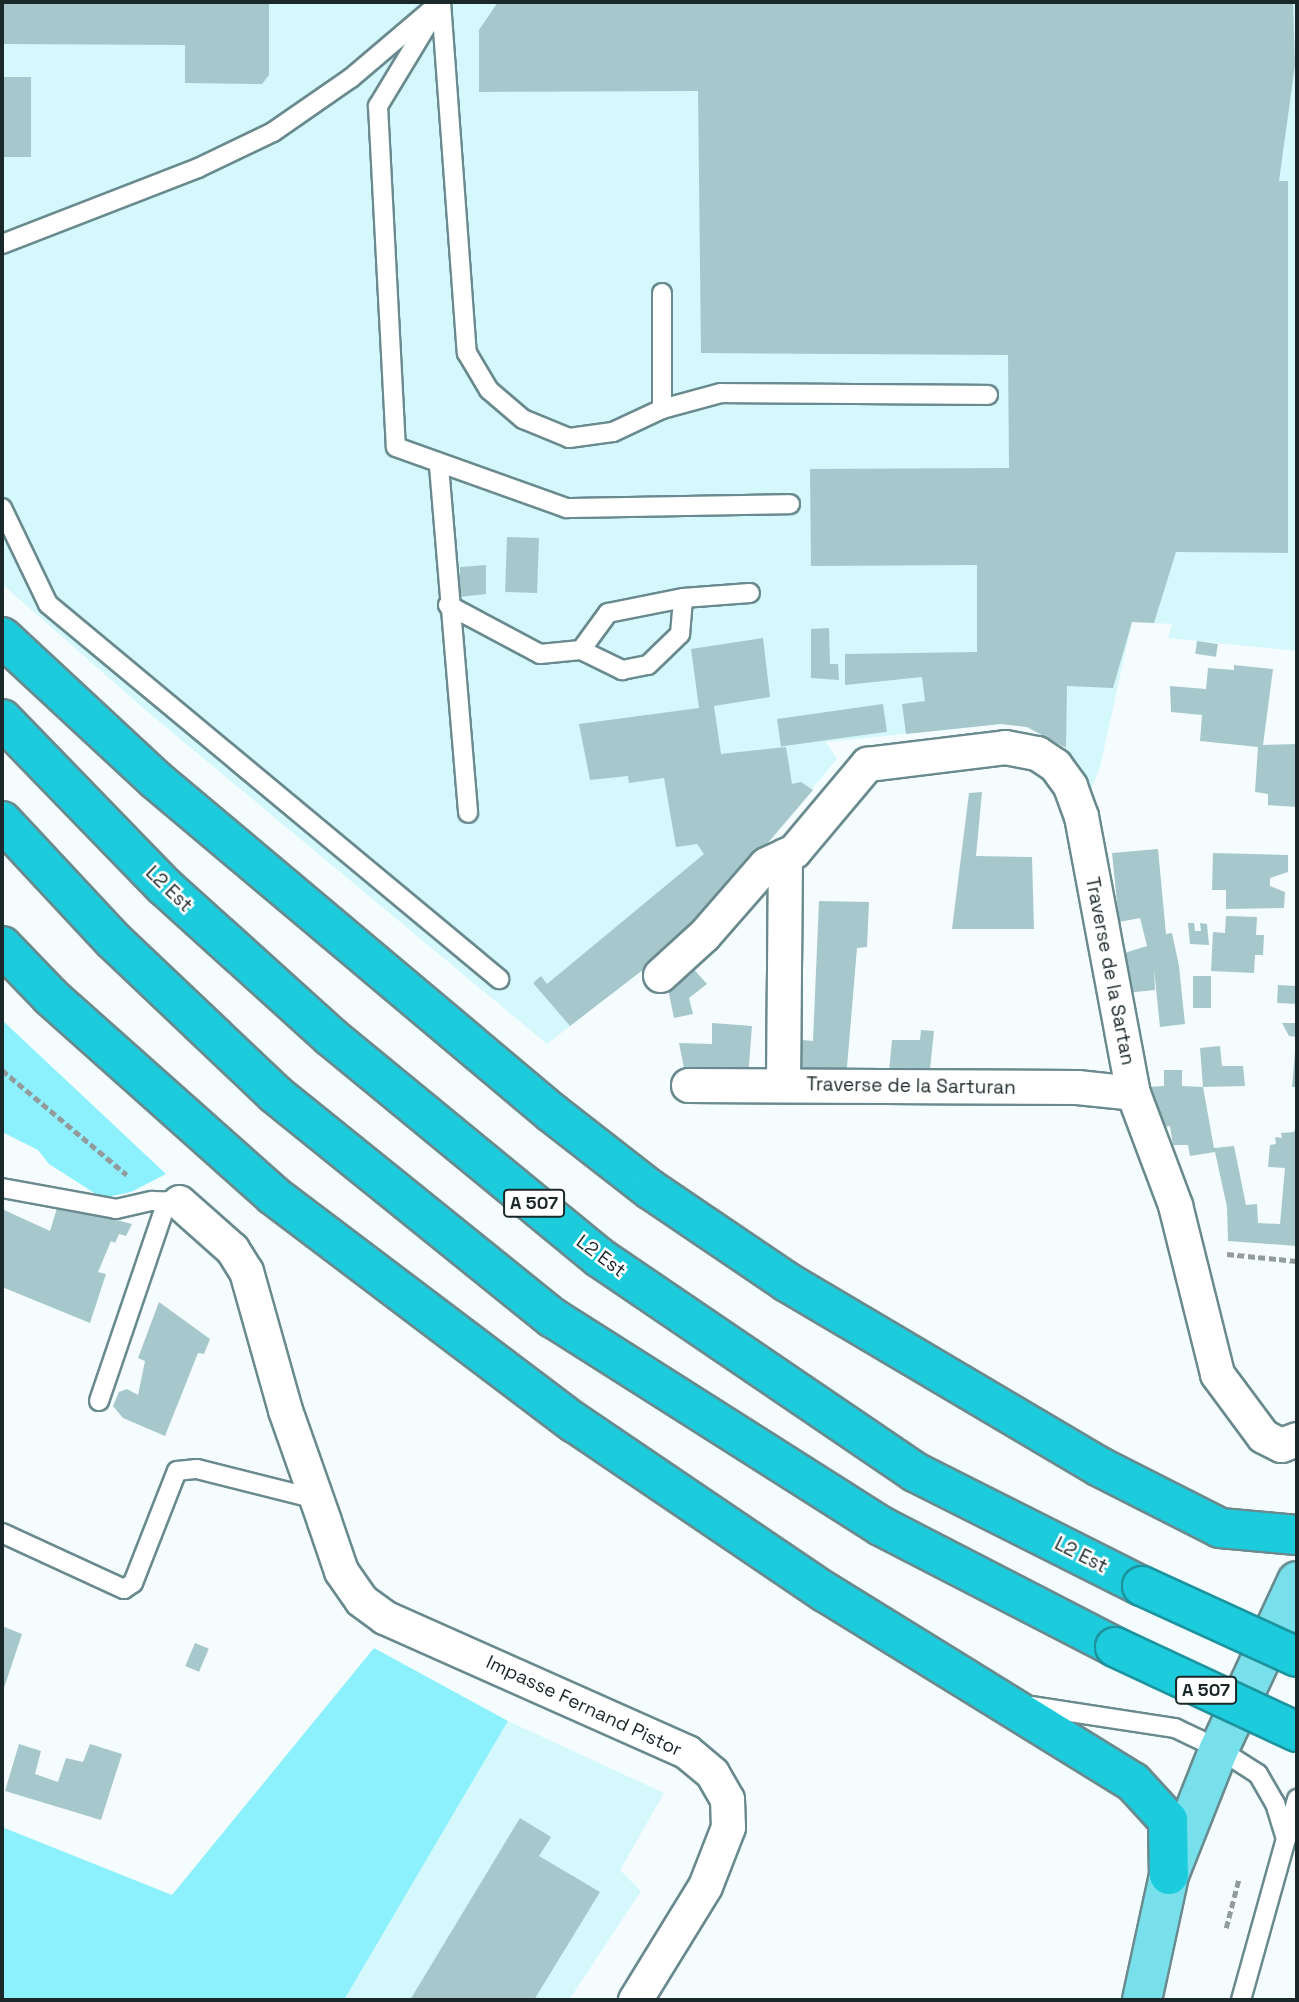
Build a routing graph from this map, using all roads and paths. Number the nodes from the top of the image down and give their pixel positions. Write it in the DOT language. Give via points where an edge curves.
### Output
graph roads {
  1 [pos="441,2"];
  2 [pos="2,244"];
  3 [pos="662,293"];
  4 [pos="988,395"];
  5 [pos="662,410"];
  6 [pos="439,466"];
  7 [pos="790,504"];
  8 [pos="2,508"];
  9 [pos="750,593"];
  10 [pos="683,598"];
  11 [pos="448,606"];
  12 [pos="2,637"];
  13 [pos="581,650"];
  14 [pos="2,719"];
  15 [pos="468,813"];
  16 [pos="2,821"];
  17 [pos="785,855"];
  18 [pos="2,946"];
  19 [pos="660,975"];
  20 [pos="499,979"];
  21 [pos="2,1070"];
  22 [pos="783,1084"];
  23 [pos="688,1085"];
  24 [pos="1133,1093"];
  25 [pos="2,1188"];
  26 [pos="166,1201"];
  27 [pos="1224,1254"];
  28 [pos="1297,1261"];
  29 [pos="99,1401"];
  30 [pos="1297,1438"];
  31 [pos="316,1499"];
  32 [pos="2,1533"];
  33 [pos="1297,1535"];
  34 [pos="1297,1581"];
  35 [pos="1297,1657"];
  36 [pos="1003,1702"];
  37 [pos="1297,1732"];
  38 [pos="1219,1749"];
  39 [pos="1297,1799"];
  40 [pos="1286,1839"];
  41 [pos="1169,1875"];
  42 [pos="635,2000"];
  43 [pos="1142,2000"];
  44 [pos="1241,2000"];
  1 -- 2 [label="lane" via="351,78 273,132 198,168"];
  1 -- 5 [label="lane" via="467,352 489,390 523,419 569,438 613,432"];
  1 -- 6 [label="lane" via="378,106 396,447"];
  3 -- 5 [label="lane"];
  4 -- 5 [label="lane" via="721,393"];
  6 -- 7 [label="lane" via="566,508"];
  6 -- 11 [label="lane"];
  8 -- 20 [label="lane" via="48,604"];
  9 -- 10 [label="lane"];
  10 -- 13 [label="lane" via="608,613"];
  10 -- 13 [label="lane" via="680,635 649,665 622,670"];
  11 -- 13 [label="lane" via="540,654"];
  11 -- 15 [label="lane"];
  12 -- 33 [label="highway" via="177,797 552,1113 651,1190 787,1282 1098,1466 1220,1528"];
  14 -- 35 [label="highway, L2 Est / A 507, bridge" via="193,912 331,1037 600,1258 915,1472 1142,1586"];
  16 -- 37 [label="highway, A 507, bridge" via="114,941 275,1094 554,1318 881,1526 1115,1647"];
  17 -- 19 [label="street, Traverse de la Sartan" via="766,864 704,935"];
  17 -- 22 [label="street"];
  17 -- 24 [label="street, Traverse de la Sartan" via="794,851 867,764 1005,747 1037,753 1055,765 1082,816"];
  18 -- 36 [label="highway" via="51,996 273,1195 531,1391 825,1592"];
  21 -- 26 [label="path"];
  22 -- 23 [label="street, Traverse de la Sarturan"];
  22 -- 24 [label="street, Traverse de la Sarturan" via="1077,1087"];
  24 -- 30 [label="street, Traverse de la Sartan" via="1175,1205 1217,1374 1263,1436 1281,1445"];
  25 -- 26 [label="lane" via="116,1209"];
  26 -- 29 [label="lane"];
  26 -- 31 [label="street, Impasse Fernand Pistor" via="232,1249 246,1271"];
  27 -- 28 [label="path"];
  31 -- 32 [label="lane" via="197,1469 177,1471 133,1583 124,1589"];
  31 -- 42 [label="street, Impasse Fernand Pistor" via="341,1571 361,1600 384,1618 687,1752 712,1773 727,1799 728,1827 705,1886"];
  34 -- 38 [label="main road"];
  36 -- 38 [label="lane" via="1175,1728"];
  36 -- 41 [label="highway" via="1133,1782 1168,1820"];
  38 -- 40 [label="lane" via="1258,1774 1275,1803"];
  38 -- 41 [label="main road"];
  39 -- 40 [label="lane"];
  40 -- 44 [label="lane"];
  41 -- 43 [label="main road"];
}
